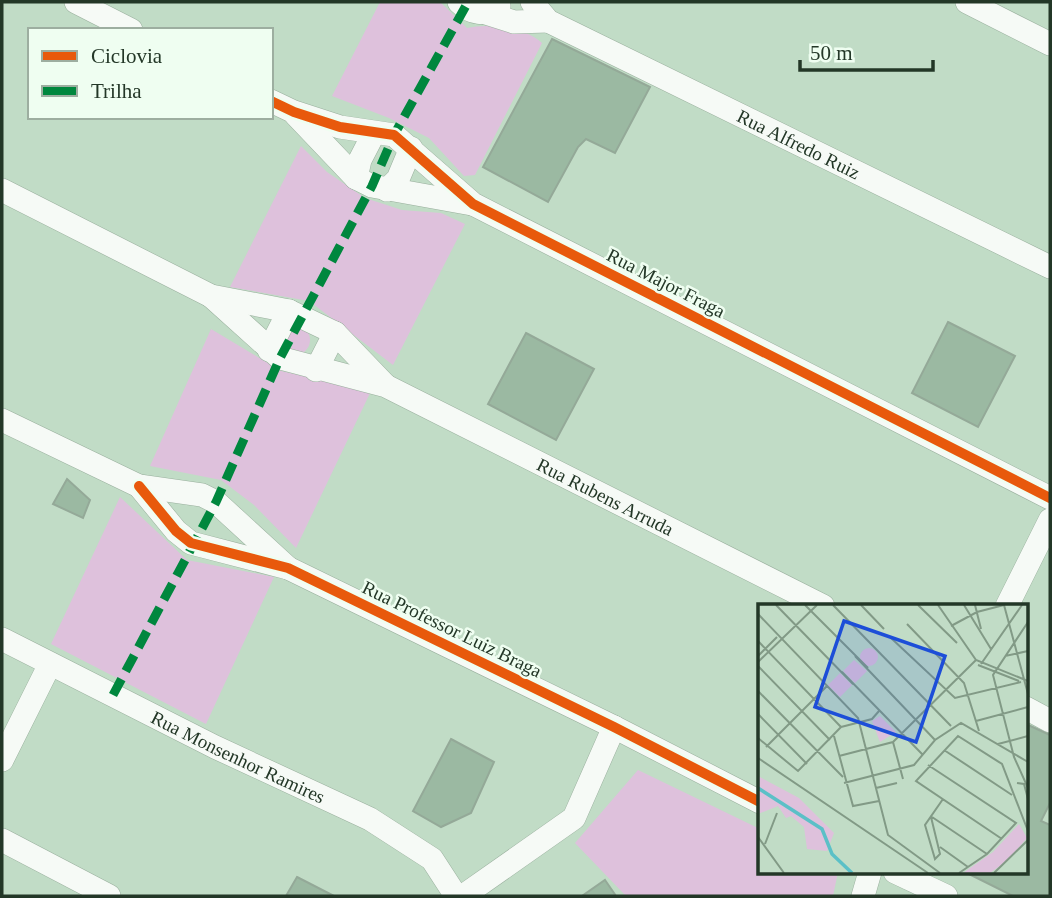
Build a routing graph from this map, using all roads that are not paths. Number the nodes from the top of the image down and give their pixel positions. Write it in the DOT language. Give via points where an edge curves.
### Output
graph roads {
  1 [pos="76,2"];
  2 [pos="459,2"];
  3 [pos="532,2"];
  4 [pos="967,2"];
  5 [pos="495,7"];
  6 [pos="548,21"];
  7 [pos="127,28"];
  8 [pos="1050,44"];
  9 [pos="273,102"];
  10 [pos="294,112"];
  11 [pos="374,132"];
  12 [pos="411,148"];
  13 [pos="356,178"];
  14 [pos="2,190"];
  15 [pos="387,190"];
  16 [pos="473,204"];
  17 [pos="1050,267"];
  18 [pos="211,296"];
  19 [pos="289,311"];
  20 [pos="335,333"];
  21 [pos="270,350"];
  22 [pos="316,370"];
  23 [pos="386,387"];
  24 [pos="2,420"];
  25 [pos="139,486"];
  26 [pos="202,495"];
  27 [pos="1050,498"];
  28 [pos="231,513"];
  29 [pos="1050,520"];
  30 [pos="176,531"];
  31 [pos="218,553"];
  32 [pos="288,568"];
  33 [pos="819,604"];
  34 [pos="1008,604"];
  35 [pos="2,639"];
  36 [pos="50,664"];
  37 [pos="1028,709"];
  38 [pos="1050,721"];
  39 [pos="614,727"];
  40 [pos="2,760"];
  41 [pos="758,802"];
  42 [pos="2,840"];
  43 [pos="869,874"];
  44 [pos="899,874"];
  45 [pos="109,896"];
  46 [pos="456,896"];
  47 [pos="463,896"];
  48 [pos="863,896"];
  49 [pos="946,896"];
  1 -- 7 [label="street"];
  2 -- 5 [label="street, Rua Alfredo Ruiz" via="467,10"];
  3 -- 6 [label="street, Rua Alfredo Ruiz"];
  4 -- 8 [label="street"];
  5 -- 6 [label="street, Rua Alfredo Ruiz" via="514,22"];
  6 -- 17 [label="street, Rua Alfredo Ruiz"];
  9 -- 10 [label="street, Rua Major Fraga"];
  10 -- 11 [label="street, Rua Major Fraga"];
  10 -- 13 [label="street, Rua Major Fraga"];
  11 -- 12 [label="street, Rua Major Fraga" via="394,135"];
  11 -- 13 [label="street"];
  12 -- 15 [label="street" via="405,167"];
  12 -- 16 [label="street, Rua Major Fraga"];
  13 -- 15 [label="street, Rua Major Fraga"];
  14 -- 18 [label="street, Rua Rubens Arruda"];
  15 -- 16 [label="street, Rua Major Fraga"];
  16 -- 27 [label="street, Rua Major Fraga"];
  18 -- 19 [label="street, Rua Rubens Arruda"];
  18 -- 21 [label="street, Rua Rubens Arruda"];
  19 -- 20 [label="street, Rua Rubens Arruda"];
  19 -- 21 [label="street"];
  20 -- 22 [label="street"];
  20 -- 23 [label="street, Rua Rubens Arruda"];
  21 -- 22 [label="street, Rua Rubens Arruda" via="291,363"];
  22 -- 23 [label="street, Rua Rubens Arruda"];
  23 -- 33 [label="street, Rua Rubens Arruda"];
  24 -- 25 [label="street, Rua Professor Luiz Braga"];
  25 -- 26 [label="street, Rua Professor Luiz Braga"];
  25 -- 30 [label="street, Rua Professor Luiz Braga"];
  26 -- 28 [label="street, Rua Professor Luiz Braga"];
  26 -- 30 [label="street" via="184,509"];
  28 -- 31 [label="street" via="229,534"];
  28 -- 32 [label="street, Rua Professor Luiz Braga"];
  29 -- 34 [label="street"];
  30 -- 31 [label="street, Rua Professor Luiz Braga" via="191,543"];
  31 -- 32 [label="street, Rua Professor Luiz Braga"];
  32 -- 39 [label="street, Rua Professor Luiz Braga"];
  35 -- 36 [label="street, Rua Monsenhor Ramires"];
  36 -- 40 [label="street"];
  36 -- 46 [label="street, Rua Monsenhor Ramires" via="370,819 432,859"];
  37 -- 38 [label="street"];
  39 -- 41 [label="street, Rua Professor Luiz Braga"];
  39 -- 47 [label="street" via="574,818"];
  42 -- 45 [label="street"];
  43 -- 48 [label="street"];
  44 -- 49 [label="street"];
}
